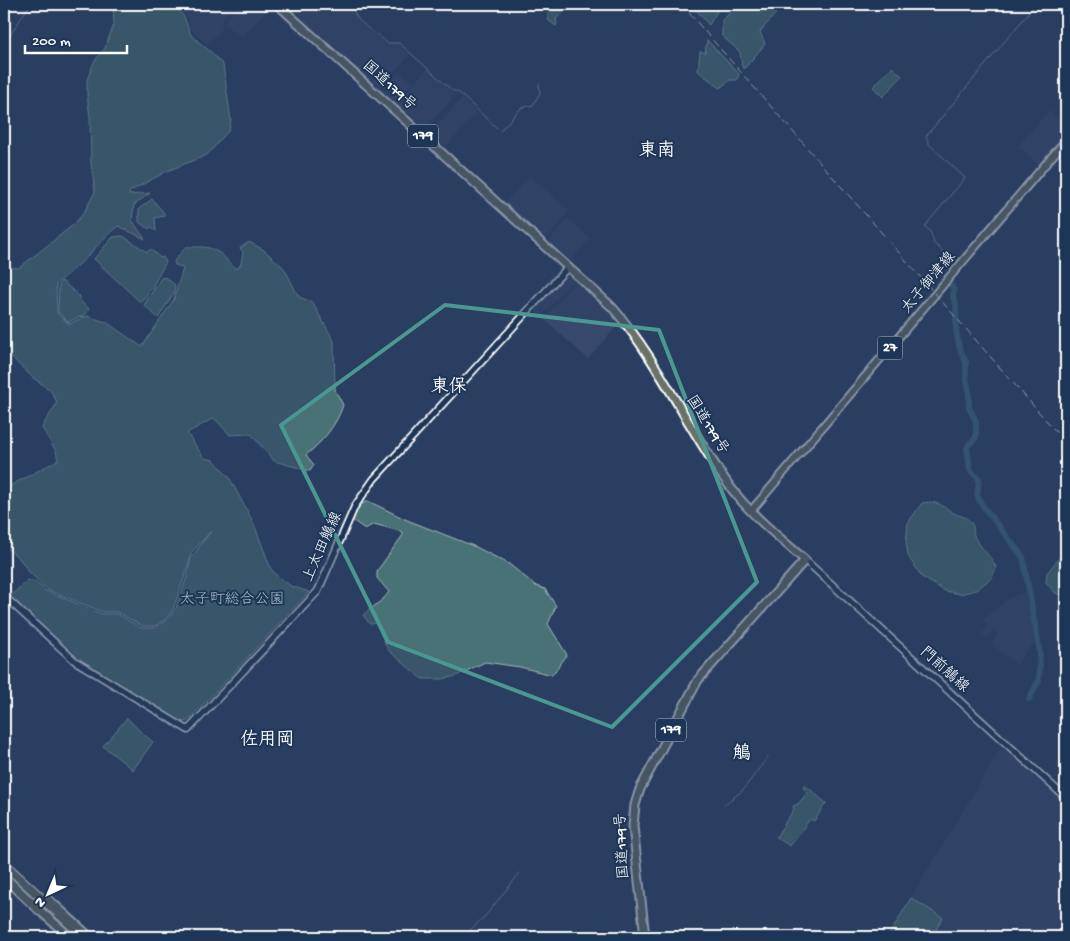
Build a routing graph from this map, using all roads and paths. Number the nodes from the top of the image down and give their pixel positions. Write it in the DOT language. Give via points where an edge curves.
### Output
graph roads {
  1 [pos="277,4"];
  2 [pos="1066,140"];
  3 [pos="568,267"];
  4 [pos="751,511"];
  5 [pos="805,560"];
  6 [pos="4,596"];
  7 [pos="1066,798"];
  8 [pos="4,859"];
  9 [pos="4,864"];
  10 [pos="4,871"];
  11 [pos="4,877"];
  12 [pos="48,898"];
  13 [pos="38,909"];
  14 [pos="84,934"];
  15 [pos="70,937"];
  16 [pos="77,937"];
  17 [pos="90,937"];
  18 [pos="645,937"];
  1 -- 3 [label="highway, 国道179号 / 179"];
  2 -- 4 [label="main road, 太子御津線 / 27"];
  3 -- 4 [label="highway, 国道179号 / 179" via="612,307 634,334 722,474"];
  3 -- 6 [label="main road, 上太田鵤線" via="374,480 355,506 318,591 188,730 75,661"];
  4 -- 5 [label="highway, 国道179号 / 179"];
  5 -- 7 [label="main road, 門前鵤線"];
  5 -- 18 [label="highway, 国道179号 / 179" via="698,680 640,789 633,826"];
  8 -- 12 [label="highway"];
  9 -- 14 [label="highway"];
  10 -- 16 [label="highway"];
  11 -- 13 [label="highway"];
  12 -- 14 [label="highway"];
  13 -- 15 [label="highway"];
  14 -- 17 [label="highway"];
}
